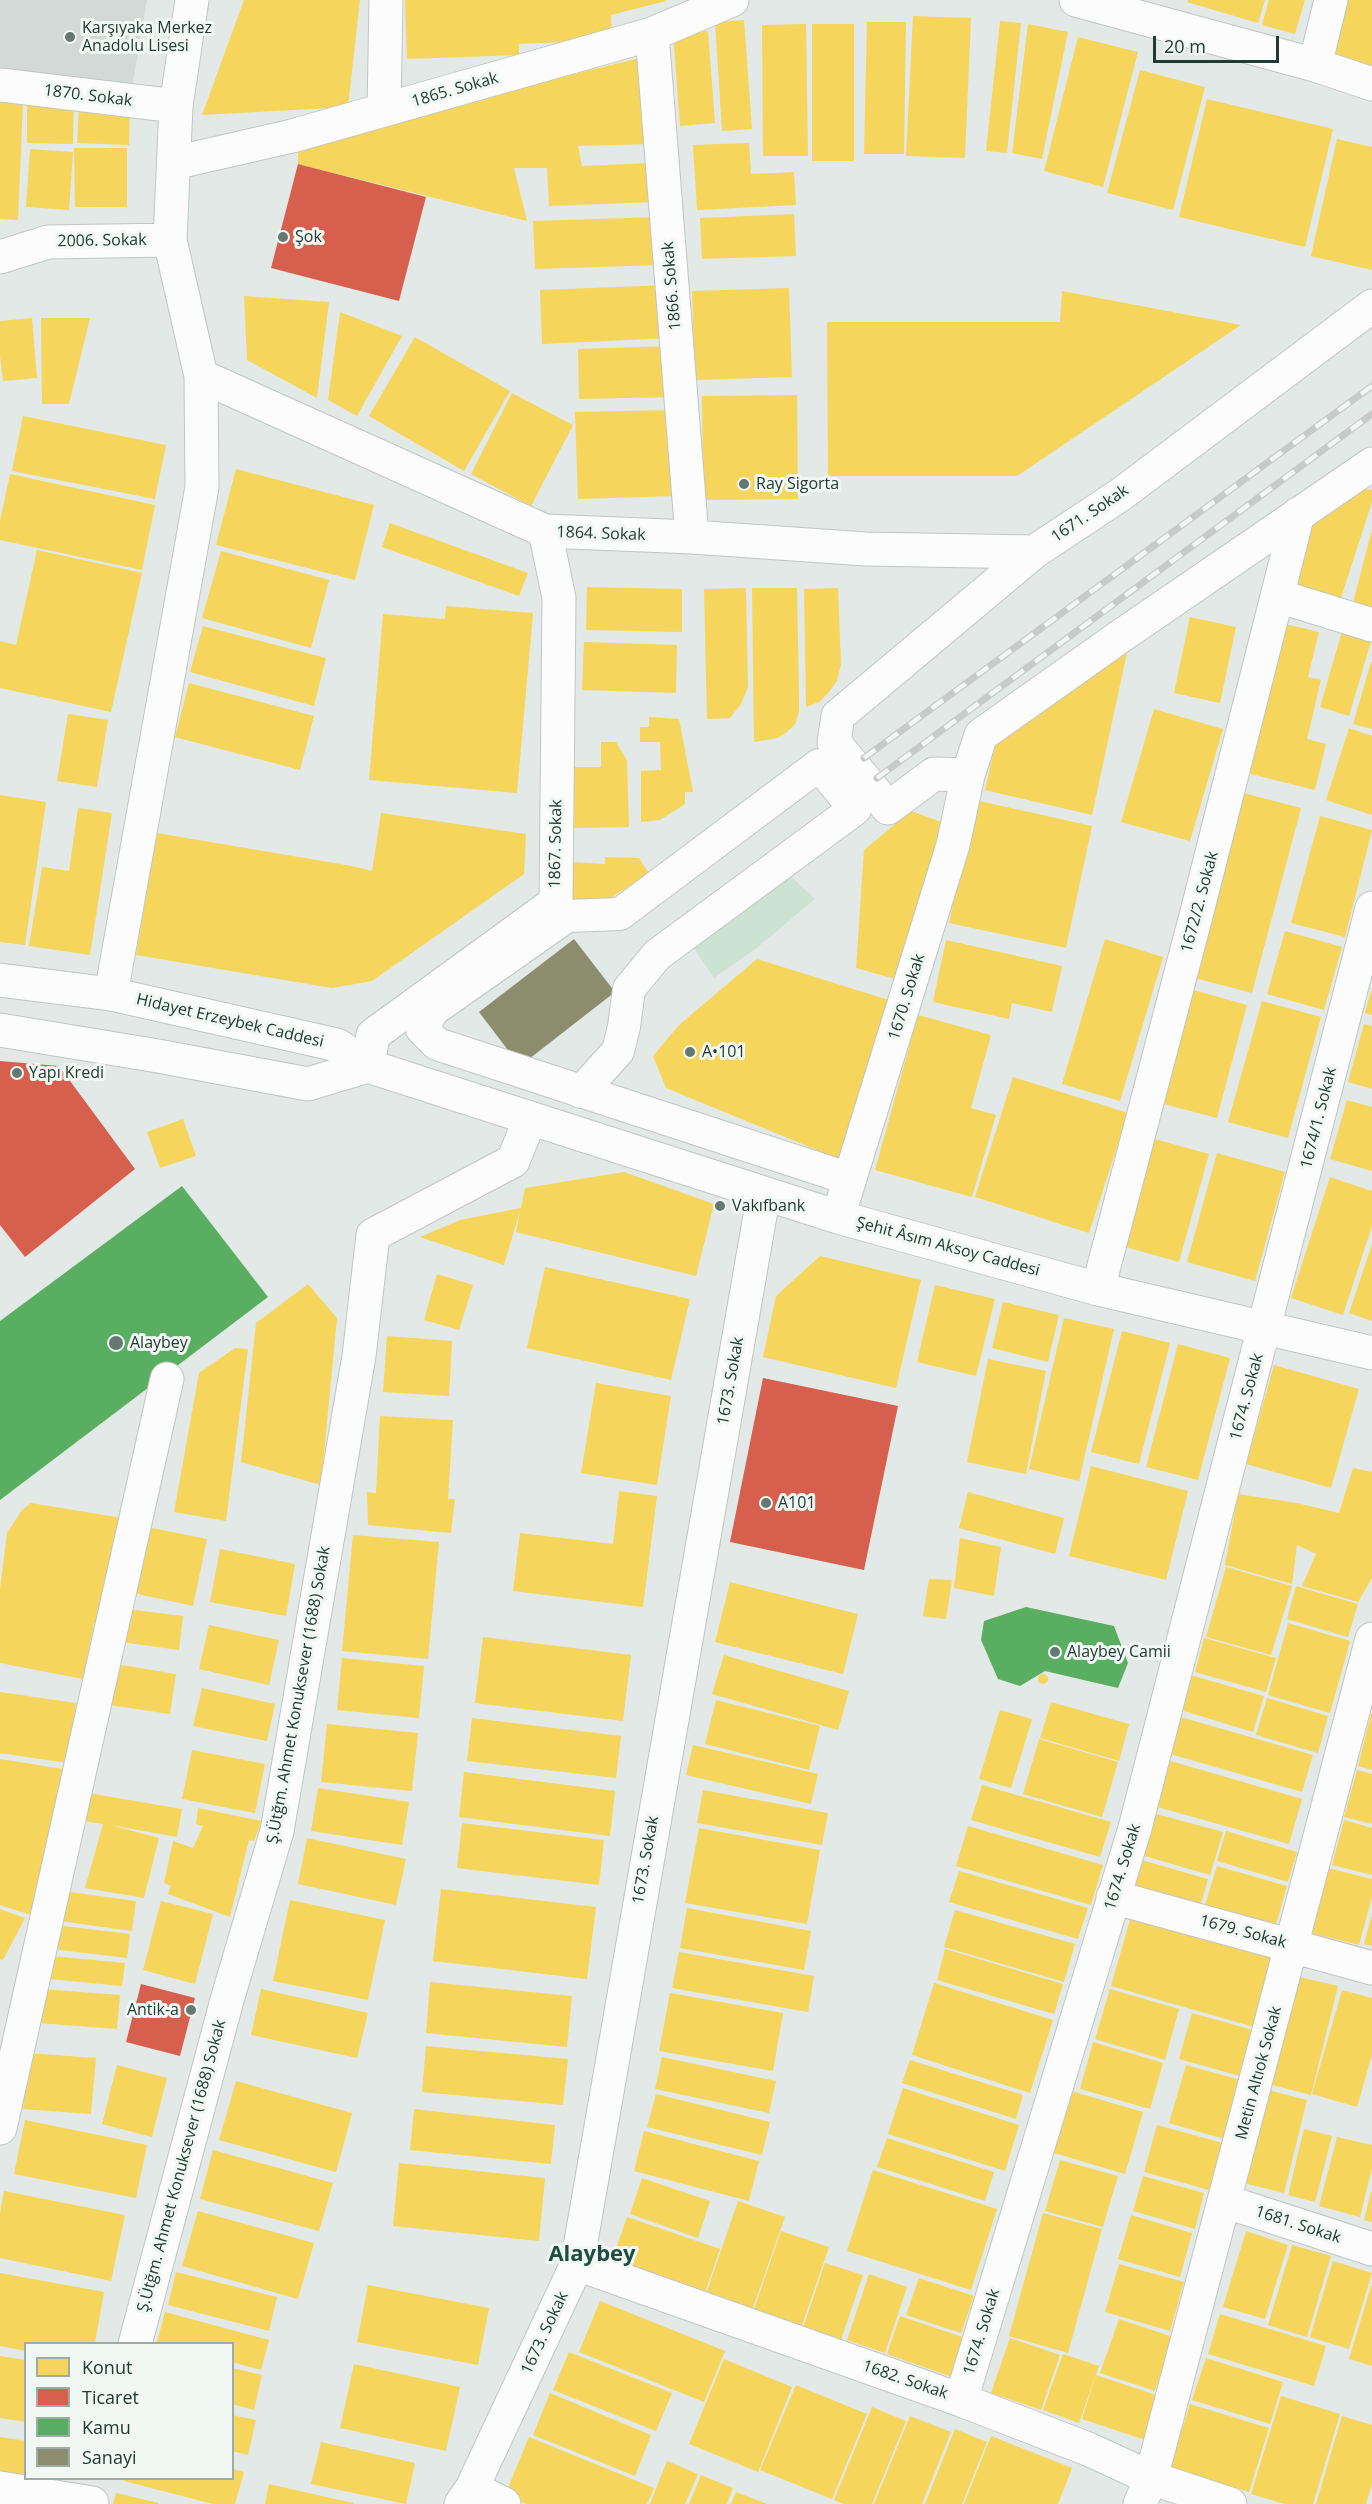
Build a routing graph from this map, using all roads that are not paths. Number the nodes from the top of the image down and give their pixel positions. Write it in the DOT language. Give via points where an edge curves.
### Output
graph roads {
  1 [pos="192,0"];
  2 [pos="386,0"];
  3 [pos="732,0"];
  4 [pos="1076,0"];
  5 [pos="1331,0"];
  6 [pos="652,34"];
  7 [pos="1315,65"];
  8 [pos="1372,84"];
  9 [pos="0,85"];
  10 [pos="176,106"];
  11 [pos="384,110"];
  12 [pos="174,164"];
  13 [pos="170,240"];
  14 [pos="0,256"];
  15 [pos="1372,306"];
  16 [pos="201,376"];
  17 [pos="1372,464"];
  18 [pos="1298,514"];
  19 [pos="545,531"];
  20 [pos="692,537"];
  21 [pos="1034,552"];
  22 [pos="1278,596"];
  23 [pos="1372,625"];
  24 [pos="968,775"];
  25 [pos="1372,908"];
  26 [pos="0,980"];
  27 [pos="111,994"];
  28 [pos="0,1030"];
  29 [pos="368,1065"];
  30 [pos="581,1092"];
  31 [pos="530,1119"];
  32 [pos="850,1179"];
  33 [pos="764,1193"];
  34 [pos="838,1217"];
  35 [pos="1098,1289"];
  36 [pos="1265,1328"];
  37 [pos="1372,1353"];
  38 [pos="168,1379"];
  39 [pos="1370,1654"];
  40 [pos="1113,1897"];
  41 [pos="1293,1945"];
  42 [pos="1372,1968"];
  43 [pos="0,2128"];
  44 [pos="1224,2201"];
  45 [pos="1372,2249"];
  46 [pos="577,2264"];
  47 [pos="135,2342"];
  48 [pos="961,2400"];
  49 [pos="0,2488"];
  50 [pos="1145,2491"];
  51 [pos="94,2495"];
  52 [pos="466,2496"];
  53 [pos="504,2504"];
  54 [pos="1230,2504"];
  1 -- 10 [label="street"];
  2 -- 11 [label="street"];
  3 -- 6 [label="street, 1865. Sokak"];
  4 -- 7 [label="street"];
  5 -- 7 [label="street"];
  6 -- 11 [label="street, 1865. Sokak"];
  6 -- 20 [label="street, 1866. Sokak"];
  7 -- 8 [label="street"];
  9 -- 10 [label="street, 1870. Sokak"];
  10 -- 12 [label="street"];
  11 -- 12 [label="street, 1865. Sokak"];
  12 -- 13 [label="street"];
  13 -- 14 [label="street, 2006. Sokak" via="48,242"];
  13 -- 16 [label="street"];
  15 -- 21 [label="street, 1671. Sokak" via="1120,495"];
  16 -- 19 [label="street, 1864. Sokak"];
  16 -- 27 [label="street" via="202,487"];
  17 -- 18 [label="street"];
  18 -- 22 [label="street, 1672/2. Sokak"];
  18 -- 24 [label="street" via="981,735"];
  19 -- 20 [label="street, 1864. Sokak"];
  19 -- 29 [label="street, 1867. Sokak" via="560,598 556,902 373,1035"];
  20 -- 21 [label="street, 1864. Sokak" via="866,549"];
  21 -- 24 [label="street, 1671. Sokak" via="838,716 834,742 888,808 934,774"];
  22 -- 23 [label="street"];
  22 -- 35 [label="street, 1672/2. Sokak"];
  24 -- 32 [label="street, 1670. Sokak" via="952,845"];
  25 -- 36 [label="street, 1674/1. Sokak"];
  26 -- 27 [label="street, Hidayet Erzeybek Caddesi"];
  27 -- 29 [label="street, Hidayet Erzeybek Caddesi" via="337,1045"];
  28 -- 29 [label="street" via="308,1084"];
  29 -- 31 [label="street, Hidayet Erzeybek Caddesi"];
  30 -- 30 [label="street" via="437,1044 422,1029 433,1010 567,916 620,914 819,765 855,809 657,954 629,989 618,1051"];
  30 -- 32 [label="street"];
  31 -- 33 [label="street, Şehit Âsım Aksoy Caddesi"];
  31 -- 47 [label="street, Ş.Ütğm. Ahmet Konuksever (1688) Sokak" via="513,1161 373,1235 358,1356 277,1831 227,2000"];
  32 -- 34 [label="street, 1670. Sokak"];
  33 -- 34 [label="street, Şehit Âsım Aksoy Caddesi"];
  33 -- 46 [label="street, 1673. Sokak"];
  34 -- 35 [label="street, Şehit Âsım Aksoy Caddesi"];
  35 -- 36 [label="street, Şehit Âsım Aksoy Caddesi"];
  36 -- 37 [label="street, Şehit Âsım Aksoy Caddesi"];
  36 -- 40 [label="street, 1674. Sokak" via="1135,1828"];
  38 -- 43 [label="street"];
  39 -- 41 [label="street, Metin Altıok Sokak"];
  40 -- 41 [label="street, 1679. Sokak"];
  40 -- 48 [label="street, 1674. Sokak"];
  41 -- 42 [label="street, 1679. Sokak"];
  41 -- 44 [label="street, Metin Altıok Sokak"];
  44 -- 45 [label="street, 1681. Sokak"];
  44 -- 50 [label="street, Metin Altıok Sokak"];
  46 -- 48 [label="street, 1682. Sokak"];
  46 -- 52 [label="street, 1673. Sokak"];
  48 -- 50 [label="street, 1682. Sokak" via="1088,2449"];
  49 -- 51 [label="street"];
  50 -- 54 [label="street, 1682. Sokak"];
  52 -- 53 [label="street"];
}
